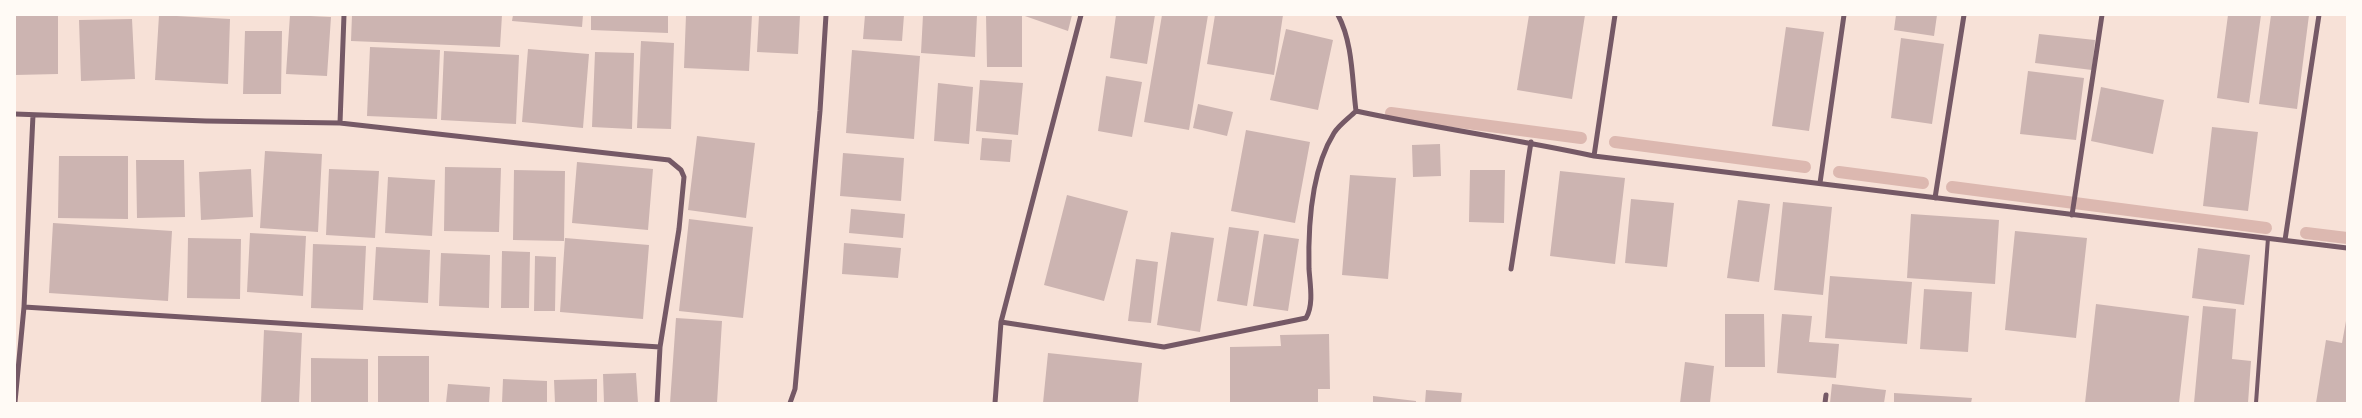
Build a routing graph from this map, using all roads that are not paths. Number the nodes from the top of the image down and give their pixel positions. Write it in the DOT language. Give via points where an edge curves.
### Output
graph roads {
  1 [pos="344,15"];
  2 [pos="826,15"];
  3 [pos="1081,15"];
  4 [pos="1338,15"];
  5 [pos="1615,15"];
  6 [pos="1844,15"];
  7 [pos="1964,15"];
  8 [pos="2102,15"];
  9 [pos="2319,15"];
  10 [pos="1356,111"];
  11 [pos="15,114"];
  12 [pos="33,115"];
  13 [pos="340,123"];
  14 [pos="1531,142"];
  15 [pos="1594,156"];
  16 [pos="1820,183"];
  17 [pos="1934,198"];
  18 [pos="2072,214"];
  19 [pos="2268,238"];
  20 [pos="2285,240"];
  21 [pos="2347,248"];
  22 [pos="1511,269"];
  23 [pos="24,307"];
  24 [pos="1001,322"];
  25 [pos="660,347"];
  26 [pos="1826,395"];
  27 [pos="15,402"];
  28 [pos="657,403"];
  29 [pos="790,403"];
  30 [pos="995,403"];
  31 [pos="1825,403"];
  32 [pos="2256,403"];
  1 -- 13 [label="street"];
  2 -- 29 [label="street" via="795,390"];
  3 -- 24 [label="street"];
  4 -- 10 [label="street" via="1344,25 1348,45"];
  5 -- 15 [label="street"];
  6 -- 16 [label="street"];
  7 -- 17 [label="street"];
  8 -- 18 [label="street"];
  9 -- 20 [label="street"];
  10 -- 14 [label="street" via="1398,121"];
  10 -- 24 [label="street" via="1335,132 1317,180 1308,237 1310,300 1306,318 1164,347"];
  11 -- 12 [label="street"];
  12 -- 13 [label="street"];
  12 -- 23 [label="street"];
  13 -- 25 [label="street" via="670,160 684,177"];
  14 -- 15 [label="street"];
  14 -- 22 [label="street"];
  15 -- 16 [label="street"];
  16 -- 17 [label="street"];
  17 -- 18 [label="street"];
  18 -- 19 [label="street"];
  19 -- 20 [label="street"];
  19 -- 32 [label="lane"];
  20 -- 21 [label="street"];
  23 -- 25 [label="street"];
  23 -- 27 [label="street"];
  24 -- 30 [label="street"];
  25 -- 28 [label="street"];
  26 -- 31 [label="street"];
}
